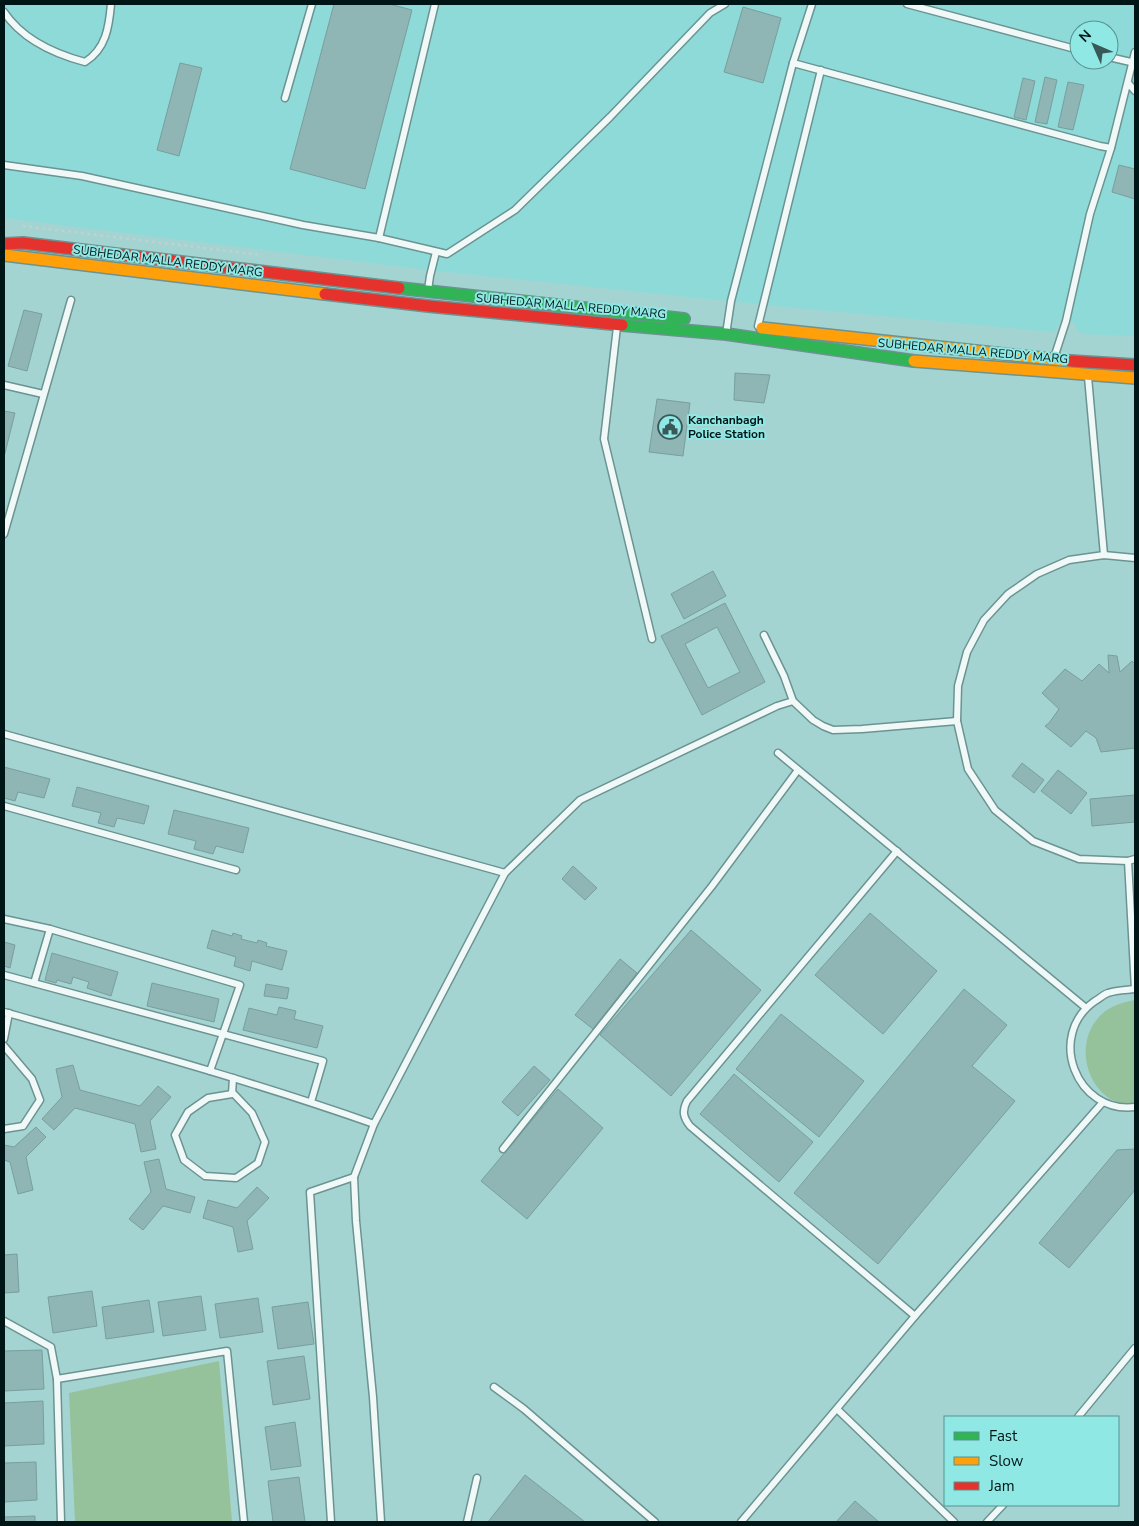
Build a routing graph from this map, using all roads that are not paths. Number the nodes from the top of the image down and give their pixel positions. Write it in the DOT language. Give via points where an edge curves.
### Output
graph roads {
  1 [pos="111,4"];
  2 [pos="312,4"];
  3 [pos="435,4"];
  4 [pos="725,4"];
  5 [pos="812,4"];
  6 [pos="907,4"];
  7 [pos="4,12"];
  8 [pos="1069,47"];
  9 [pos="1135,52"];
  10 [pos="1119,59"];
  11 [pos="1134,62"];
  12 [pos="794,63"];
  13 [pos="821,70"];
  14 [pos="1128,82"];
  15 [pos="1135,92"];
  16 [pos="285,98"];
  17 [pos="1111,148"];
  18 [pos="4,166"];
  19 [pos="379,238"];
  20 [pos="4,244"];
  21 [pos="436,252"];
  22 [pos="4,255"];
  23 [pos="428,292"];
  24 [pos="71,300"];
  25 [pos="617,325"];
  26 [pos="727,329"];
  27 [pos="756,333"];
  28 [pos="1135,365"];
  29 [pos="1052,366"];
  30 [pos="1088,375"];
  31 [pos="1135,378"];
  32 [pos="4,385"];
  33 [pos="43,394"];
  34 [pos="4,534"];
  35 [pos="1104,555"];
  36 [pos="1135,558"];
  37 [pos="764,635"];
  38 [pos="652,639"];
  39 [pos="793,701"];
  40 [pos="957,721"];
  41 [pos="4,734"];
  42 [pos="778,753"];
  43 [pos="798,770"];
  44 [pos="4,806"];
  45 [pos="896,851"];
  46 [pos="1132,860"];
  47 [pos="236,870"];
  48 [pos="505,873"];
  49 [pos="4,919"];
  50 [pos="50,929"];
  51 [pos="4,975"];
  52 [pos="34,982"];
  53 [pos="1135,989"];
  54 [pos="1086,1008"];
  55 [pos="6,1012"];
  56 [pos="222,1035"];
  57 [pos="4,1039"];
  58 [pos="4,1046"];
  59 [pos="210,1071"];
  60 [pos="233,1078"];
  61 [pos="232,1092"];
  62 [pos="311,1102"];
  63 [pos="1103,1102"];
  64 [pos="1135,1107"];
  65 [pos="374,1124"];
  66 [pos="4,1129"];
  67 [pos="503,1149"];
  68 [pos="354,1177"];
  69 [pos="915,1316"];
  70 [pos="4,1321"];
  71 [pos="1135,1348"];
  72 [pos="57,1379"];
  73 [pos="494,1386"];
  74 [pos="837,1409"];
  75 [pos="1079,1416"];
  76 [pos="476,1478"];
  77 [pos="1002,1506"];
  78 [pos="61,1522"];
  79 [pos="244,1522"];
  80 [pos="331,1522"];
  81 [pos="381,1522"];
  82 [pos="467,1522"];
  83 [pos="655,1522"];
  84 [pos="741,1522"];
  85 [pos="954,1522"];
  86 [pos="987,1522"];
  1 -- 7 [label="lane" via="102,45 94,57 85,62 39,44 10,22"];
  2 -- 16 [label="lane"];
  3 -- 19 [label="lane"];
  4 -- 21 [label="lane" via="710,13 515,210 447,254"];
  5 -- 12 [label="lane"];
  6 -- 8 [label="lane"];
  9 -- 11 [label="lane"];
  10 -- 11 [label="lane"];
  11 -- 14 [label="lane"];
  12 -- 13 [label="lane"];
  12 -- 26 [label="lane" via="731,301"];
  13 -- 17 [label="lane"];
  13 -- 27 [label="lane"];
  14 -- 15 [label="lane"];
  14 -- 17 [label="lane"];
  17 -- 29 [label="lane" via="1090,214 1066,321"];
  18 -- 19 [label="lane" via="82,176 303,225"];
  19 -- 21 [label="lane"];
  20 -- 23 [label="main road, SUBHEDAR MALLA REDDY MARG" via="23,243"];
  21 -- 23 [label="lane"];
  22 -- 25 [label="main road, SUBHEDAR MALLA REDDY MARG" via="428,306"];
  23 -- 26 [label="main road, SUBHEDAR MALLA REDDY MARG"];
  24 -- 33 [label="lane"];
  25 -- 26 [label="main road, SUBHEDAR MALLA REDDY MARG"];
  25 -- 38 [label="lane" via="604,440"];
  26 -- 27 [label="main road, SUBHEDAR MALLA REDDY MARG"];
  27 -- 29 [label="main road, SUBHEDAR MALLA REDDY MARG"];
  27 -- 29 [label="main road, SUBHEDAR MALLA REDDY MARG" via="910,361"];
  28 -- 29 [label="main road, SUBHEDAR MALLA REDDY MARG"];
  29 -- 30 [label="main road, SUBHEDAR MALLA REDDY MARG"];
  30 -- 31 [label="main road, SUBHEDAR MALLA REDDY MARG"];
  30 -- 35 [label="lane"];
  32 -- 33 [label="lane"];
  33 -- 34 [label="lane"];
  35 -- 36 [label="lane"];
  35 -- 40 [label="lane" via="1069,560 1037,574 1008,594 984,620 968,652 958,686"];
  37 -- 39 [label="lane"];
  39 -- 40 [label="lane" via="812,720 833,730"];
  39 -- 48 [label="lane" via="580,800"];
  40 -- 46 [label="lane" via="968,769 995,810 1033,842 1079,859"];
  41 -- 48 [label="lane"];
  42 -- 43 [label="lane"];
  43 -- 45 [label="lane"];
  43 -- 67 [label="lane" via="712,886"];
  44 -- 47 [label="lane"];
  45 -- 54 [label="lane"];
  45 -- 69 [label="lane" via="683,1109 684,1119 690,1126"];
  46 -- 53 [label="lane"];
  48 -- 65 [label="lane"];
  49 -- 50 [label="lane"];
  50 -- 52 [label="lane"];
  50 -- 56 [label="lane" via="240,985"];
  51 -- 52 [label="lane"];
  52 -- 56 [label="lane"];
  53 -- 54 [label="lane" via="1108,993"];
  54 -- 63 [label="lane" via="1074,1027 1070,1048 1074,1070 1085,1089"];
  55 -- 57 [label="lane"];
  55 -- 59 [label="lane"];
  56 -- 59 [label="lane"];
  56 -- 62 [label="lane" via="323,1061"];
  58 -- 66 [label="lane" via="32,1079 40,1100 23,1126"];
  59 -- 60 [label="lane"];
  60 -- 61 [label="lane"];
  60 -- 62 [label="lane"];
  61 -- 61 [label="lane" via="208,1098 188,1112 175,1135 184,1160 205,1176 236,1178 258,1163 265,1142 252,1113"];
  62 -- 65 [label="lane"];
  63 -- 64 [label="lane" via="1125,1108"];
  63 -- 69 [label="lane"];
  65 -- 68 [label="lane"];
  68 -- 80 [label="lane" via="310,1192"];
  68 -- 81 [label="lane"];
  69 -- 74 [label="lane"];
  70 -- 72 [label="lane" via="51,1347"];
  71 -- 75 [label="lane"];
  72 -- 78 [label="lane"];
  72 -- 79 [label="lane" via="227,1351"];
  73 -- 83 [label="lane"];
  74 -- 84 [label="lane"];
  74 -- 85 [label="lane"];
  76 -- 82 [label="lane"];
  77 -- 86 [label="lane"];
}
